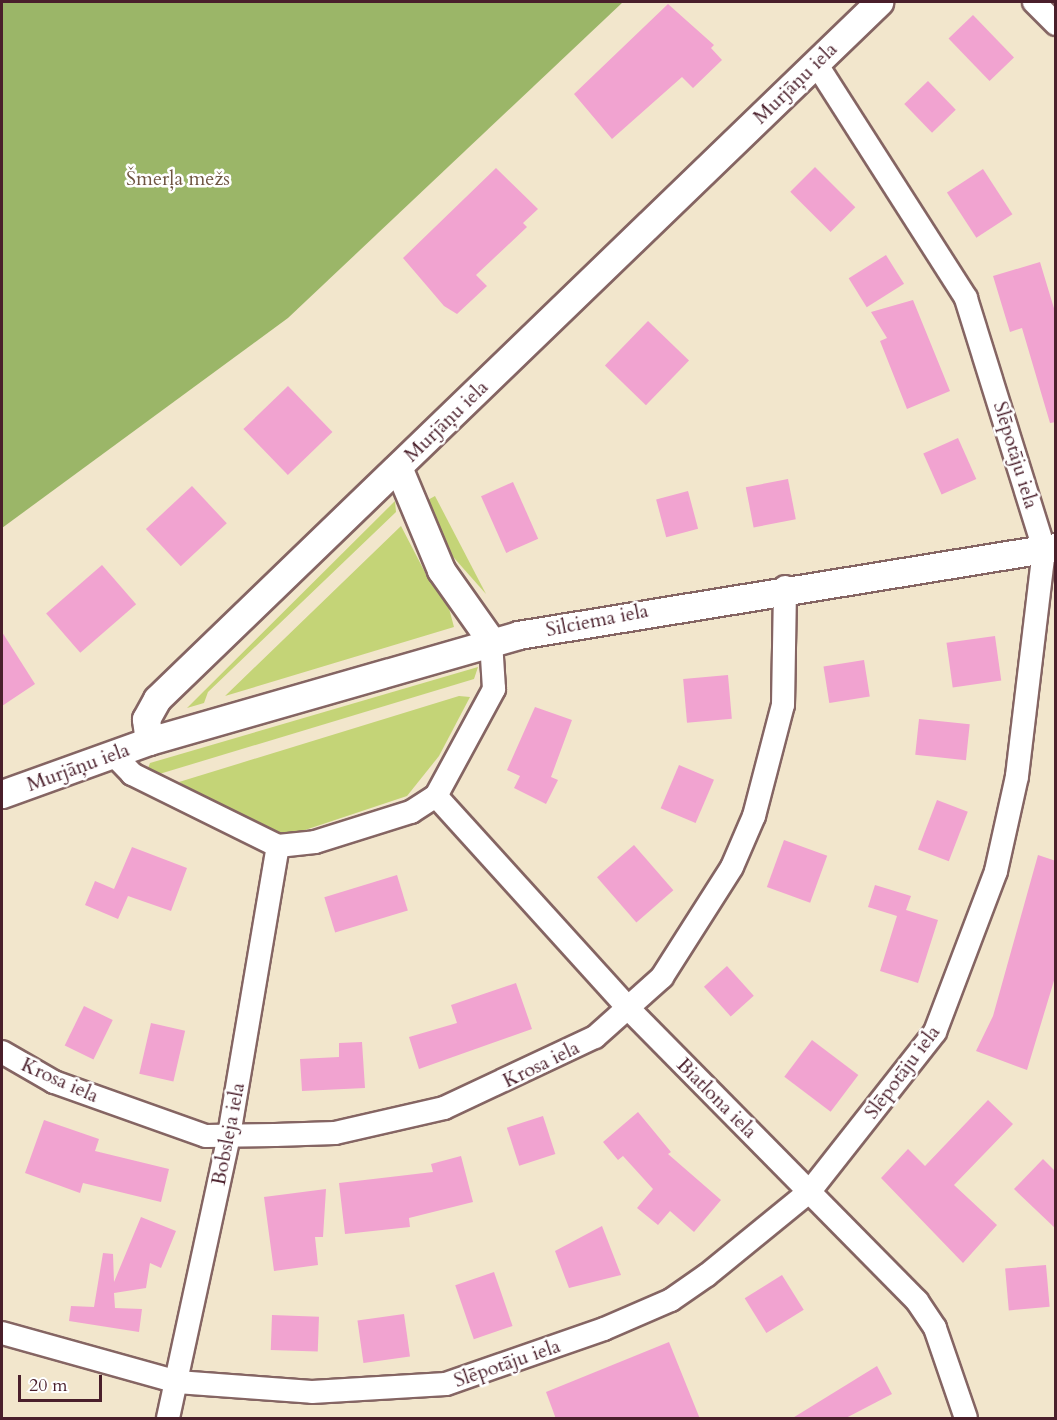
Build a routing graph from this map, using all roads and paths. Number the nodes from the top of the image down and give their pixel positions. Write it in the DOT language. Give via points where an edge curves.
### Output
graph roads {
  1 [pos="879,2"];
  2 [pos="1034,2"];
  3 [pos="1056,24"];
  4 [pos="816,63"];
  5 [pos="398,467"];
  6 [pos="1050,548"];
  7 [pos="785,587"];
  8 [pos="491,641"];
  9 [pos="149,741"];
  10 [pos="113,754"];
  11 [pos="2,794"];
  12 [pos="436,796"];
  13 [pos="278,846"];
  14 [pos="630,1010"];
  15 [pos="2,1052"];
  16 [pos="229,1135"];
  17 [pos="810,1191"];
  18 [pos="2,1333"];
  19 [pos="177,1382"];
  20 [pos="168,1419"];
  21 [pos="966,1419"];
  1 -- 4 [label="street, Murjāņu iela"];
  2 -- 3 [label="street"];
  4 -- 5 [label="street, Murjāņu iela"];
  4 -- 6 [label="street, Slēpotāju iela" via="966,298"];
  5 -- 8 [label="street" via="441,570"];
  5 -- 9 [label="street, Murjāņu iela" via="157,699 146,719"];
  6 -- 7 [label="street, Silciema iela"];
  6 -- 17 [label="street, Slēpotāju iela" via="1017,776 996,871 968,950 935,1032"];
  7 -- 8 [label="street, Silciema iela"];
  7 -- 14 [label="street, Krosa iela" via="783,705 754,816 732,867 675,957"];
  8 -- 9 [label="street, Silciema iela"];
  8 -- 12 [label="street" via="494,689"];
  9 -- 10 [label="street, Murjāņu iela"];
  10 -- 11 [label="street, Murjāņu iela"];
  10 -- 13 [label="street" via="132,774"];
  12 -- 13 [label="street" via="411,812 315,842"];
  12 -- 14 [label="street, Biatlona iela"];
  13 -- 16 [label="street, Bobsleja iela"];
  14 -- 16 [label="street, Krosa iela" via="596,1037 444,1108 335,1133"];
  14 -- 17 [label="street, Biatlona iela"];
  15 -- 16 [label="street, Krosa iela" via="54,1082 129,1110 206,1136"];
  16 -- 19 [label="street, Bobsleja iela"];
  17 -- 19 [label="street, Slēpotāju iela" via="671,1300 447,1384 312,1392"];
  17 -- 21 [label="street, Biatlona iela" via="926,1314"];
  18 -- 19 [label="street, Slēpotāju iela"];
  19 -- 20 [label="street, Bobsleja iela"];
}
